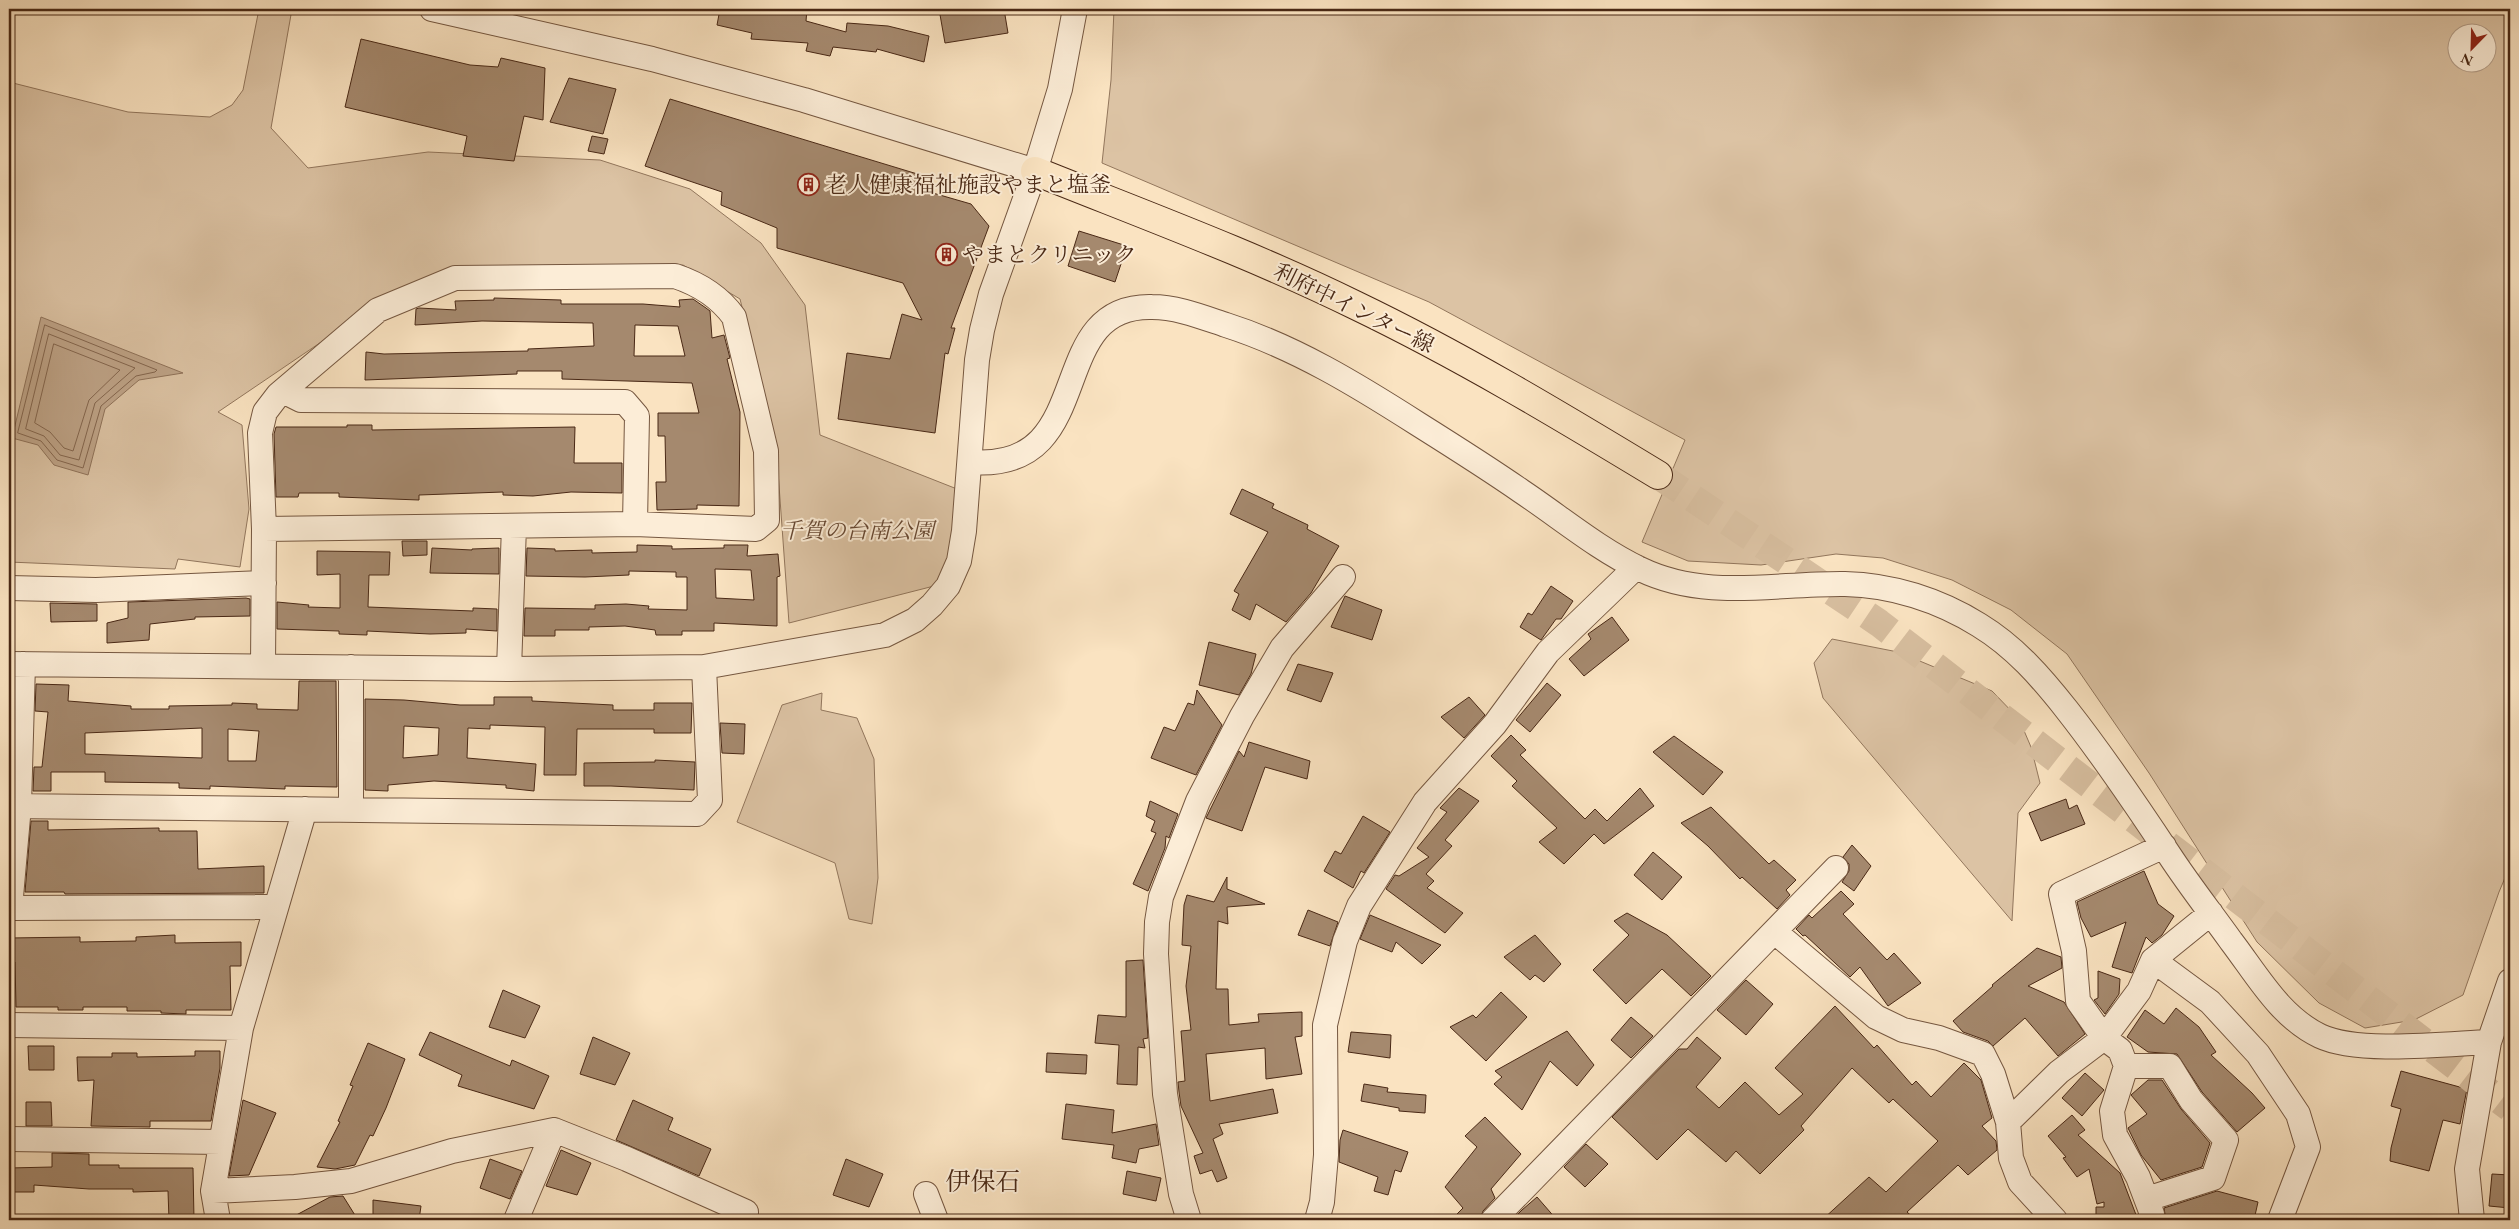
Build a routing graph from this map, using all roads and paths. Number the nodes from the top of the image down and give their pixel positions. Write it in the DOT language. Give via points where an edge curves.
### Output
graph roads {
  1 [pos="432,9"];
  2 [pos="1075,9"];
  3 [pos="1034,171"];
  4 [pos="283,390"];
  5 [pos="970,462"];
  6 [pos="1658,475"];
  7 [pos="635,524"];
  8 [pos="514,526"];
  9 [pos="264,529"];
  10 [pos="1636,567"];
  11 [pos="1343,577"];
  12 [pos="264,583"];
  13 [pos="9,588"];
  14 [pos="16,664"];
  15 [pos="263,666"];
  16 [pos="351,667"];
  17 [pos="704,667"];
  18 [pos="509,668"];
  19 [pos="14,806"];
  20 [pos="306,809"];
  21 [pos="351,810"];
  22 [pos="2164,846"];
  23 [pos="1836,868"];
  24 [pos="276,906"];
  25 [pos="10,908"];
  26 [pos="2211,913"];
  27 [pos="1774,932"];
  28 [pos="2154,960"];
  29 [pos="2510,981"];
  30 [pos="9,1025"];
  31 [pos="241,1028"];
  32 [pos="2104,1038"];
  33 [pos="2489,1042"];
  34 [pos="2126,1066"];
  35 [pos="2008,1122"];
  36 [pos="554,1130"];
  37 [pos="9,1139"];
  38 [pos="221,1142"];
  39 [pos="213,1191"];
  40 [pos="926,1194"];
  41 [pos="2149,1210"];
  42 [pos="218,1220"];
  43 [pos="516,1220"];
  44 [pos="745,1220"];
  45 [pos="936,1220"];
  46 [pos="1188,1220"];
  47 [pos="1317,1220"];
  48 [pos="1493,1220"];
  49 [pos="2055,1220"];
  50 [pos="2280,1220"];
  51 [pos="2472,1220"];
  1 -- 3 [label="street" via="652,59 804,100"];
  2 -- 3 [label="street" via="1060,89"];
  3 -- 5 [label="street" via="991,294 982,330"];
  3 -- 6 [label="main road, 利府中インター線" via="1160,220 1355,304 1508,385"];
  4 -- 7 [label="street" via="301,400 625,402 637,416"];
  4 -- 7 [label="street" via="378,310 456,278 675,276 693,282 723,302 734,317 766,451 767,520 756,529"];
  4 -- 9 [label="street" via="265,412 260,433"];
  5 -- 10 [label="street" via="1013,459 1033,448 1058,418 1075,368 1097,330 1112,317 1129,310 1157,306 1243,330 1287,347 1328,369 1497,474"];
  5 -- 17 [label="street" via="958,561 948,586 915,620 885,635"];
  7 -- 8 [label="street"];
  8 -- 9 [label="street"];
  8 -- 18 [label="street"];
  9 -- 12 [label="street"];
  10 -- 22 [label="street" via="1684,585 1711,589 1847,584 1888,588 1949,609 2009,646 2039,675 2106,759"];
  10 -- 47 [label="street" via="1548,652 1495,724 1425,802 1359,906 1345,940 1325,1025 1326,1155"];
  11 -- 46 [label="street" via="1282,648 1242,716 1198,801 1161,897 1156,954 1165,1094"];
  12 -- 13 [label="street" via="96,590"];
  12 -- 15 [label="street"];
  14 -- 15 [label="street"];
  14 -- 19 [label="street"];
  15 -- 16 [label="street"];
  16 -- 18 [label="street"];
  16 -- 21 [label="street"];
  17 -- 18 [label="street"];
  17 -- 21 [label="street" via="710,800 697,814"];
  19 -- 20 [label="street"];
  19 -- 25 [label="street"];
  20 -- 21 [label="street"];
  20 -- 24 [label="street"];
  22 -- 26 [label="street"];
  22 -- 32 [label="street" via="2061,894 2074,950 2078,1001"];
  23 -- 27 [label="street"];
  24 -- 25 [label="street"];
  24 -- 31 [label="street"];
  26 -- 28 [label="street"];
  26 -- 33 [label="street" via="2291,1019 2324,1038 2357,1046"];
  27 -- 35 [label="street" via="1876,1017 1903,1030 1939,1038 1983,1054"];
  27 -- 48 [label="street"];
  28 -- 32 [label="street" via="2139,991"];
  28 -- 50 [label="street" via="2217,1010 2258,1054 2298,1114 2308,1147"];
  29 -- 33 [label="street"];
  30 -- 31 [label="street"];
  31 -- 38 [label="street"];
  32 -- 34 [label="street" via="2120,1050"];
  32 -- 35 [label="street" via="2059,1072"];
  33 -- 51 [label="street" via="2467,1169"];
  34 -- 41 [label="street" via="2112,1111 2115,1135 2138,1177"];
  34 -- 41 [label="street" via="2170,1066 2191,1100 2226,1140 2213,1178"];
  35 -- 49 [label="street" via="2011,1158 2020,1182"];
  36 -- 39 [label="street" via="452,1151 351,1181"];
  36 -- 43 [label="street"];
  36 -- 44 [label="street" via="746,1212"];
  37 -- 38 [label="street"];
  38 -- 39 [label="street"];
  39 -- 42 [label="street"];
  40 -- 45 [label="street"];
}
